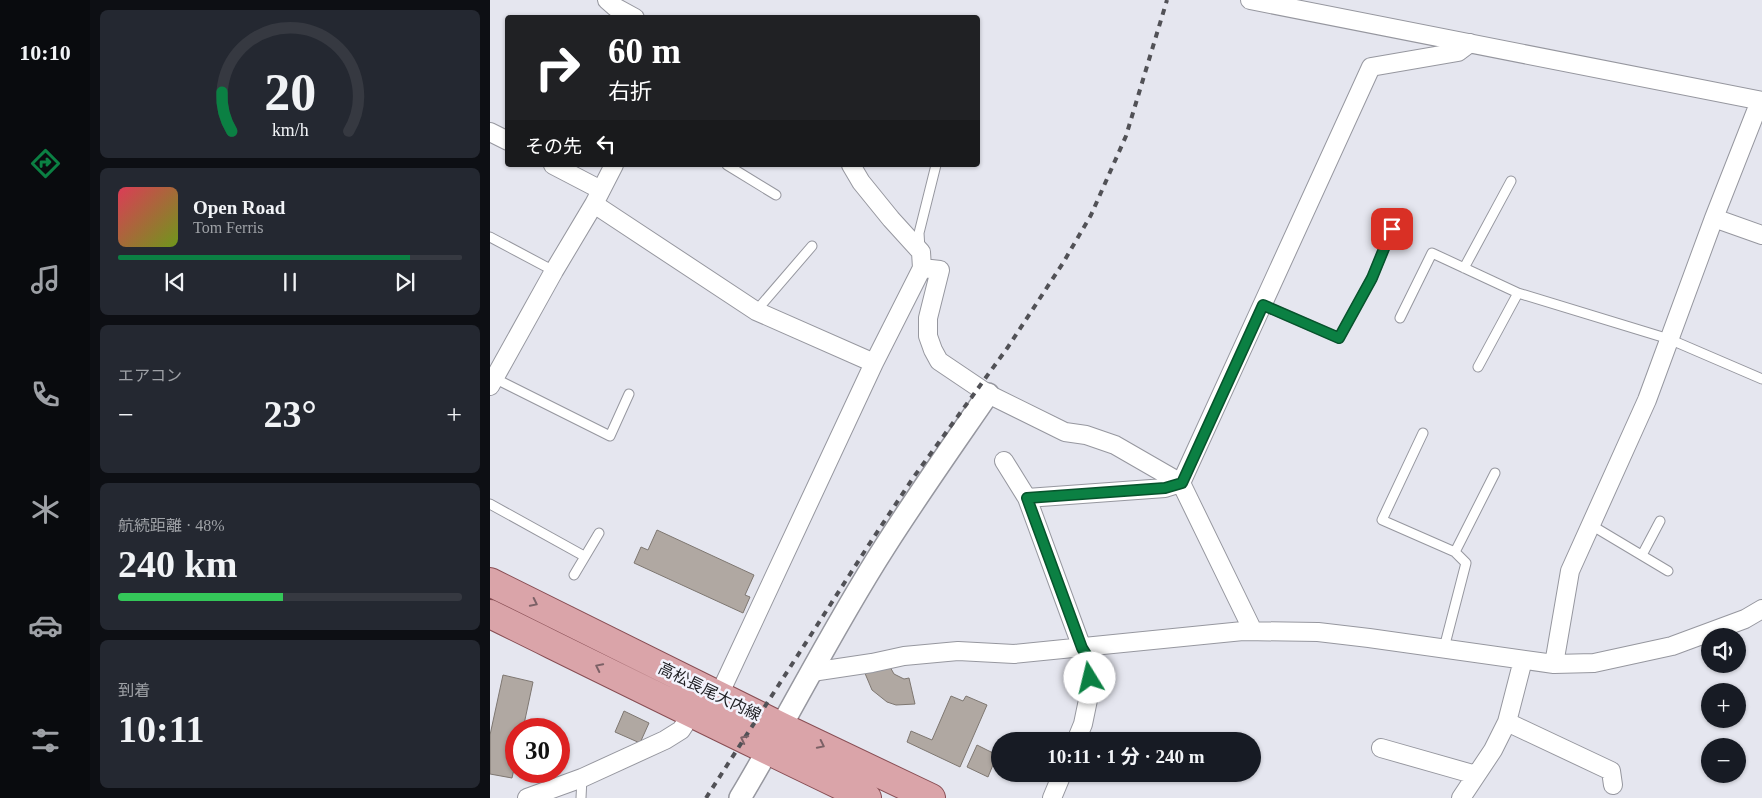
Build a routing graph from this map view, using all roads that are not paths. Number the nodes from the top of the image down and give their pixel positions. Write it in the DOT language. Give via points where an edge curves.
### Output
graph roads {
  1 [pos="607,0"];
  2 [pos="1250,0"];
  3 [pos="629,15"];
  4 [pos="1470,43"];
  5 [pos="1761,101"];
  6 [pos="490,132"];
  7 [pos="505,140"];
  8 [pos="556,167"];
  9 [pos="613,167"];
  10 [pos="730,167"];
  11 [pos="852,167"];
  12 [pos="936,167"];
  13 [pos="1511,181"];
  14 [pos="776,195"];
  15 [pos="598,197"];
  16 [pos="1714,218"];
  17 [pos="1392,229"];
  18 [pos="1762,235"];
  19 [pos="490,237"];
  20 [pos="812,246"];
  21 [pos="921,260"];
  22 [pos="1464,268"];
  23 [pos="554,271"];
  24 [pos="1518,293"];
  25 [pos="1263,305"];
  26 [pos="756,311"];
  27 [pos="1400,318"];
  28 [pos="1669,339"];
  29 [pos="874,363"];
  30 [pos="1478,367"];
  31 [pos="1762,379"];
  32 [pos="491,383"];
  33 [pos="629,394"];
  34 [pos="988,394"];
  35 [pos="1423,433"];
  36 [pos="1004,461"];
  37 [pos="1495,473"];
  38 [pos="1182,483"];
  39 [pos="1027,498"];
  40 [pos="490,504"];
  41 [pos="1660,521"];
  42 [pos="1591,525"];
  43 [pos="599,533"];
  44 [pos="1455,552"];
  45 [pos="1642,555"];
  46 [pos="584,556"];
  47 [pos="1668,571"];
  48 [pos="574,575"];
  49 [pos="490,582"];
  50 [pos="1762,609"];
  51 [pos="490,614"];
  52 [pos="1253,631"];
  53 [pos="1082,648"];
  54 [pos="1444,648"];
  55 [pos="1523,660"];
  56 [pos="1554,664"];
  57 [pos="812,672"];
  58 [pos="719,695"];
  59 [pos="692,713"];
  60 [pos="1507,722"];
  61 [pos="782,727"];
  62 [pos="1080,732"];
  63 [pos="1381,748"];
  64 [pos="768,752"];
  65 [pos="1476,775"];
  66 [pos="582,778"];
  67 [pos="1059,782"];
  68 [pos="1612,786"];
  69 [pos="528,798"];
  70 [pos="581,798"];
  71 [pos="740,798"];
  72 [pos="867,798"];
  73 [pos="931,798"];
  74 [pos="1052,798"];
  75 [pos="1461,798"];
  1 -- 3 [label="street"];
  2 -- 4 [label="street"];
  4 -- 5 [label="street"];
  4 -- 25 [label="street" via="1458,52 1371,67"];
  5 -- 16 [label="street"];
  6 -- 7 [label="street"];
  8 -- 15 [label="street"];
  9 -- 15 [label="street"];
  10 -- 14 [label="lane"];
  11 -- 21 [label="street"];
  12 -- 21 [label="lane" via="919,233"];
  13 -- 22 [label="lane"];
  15 -- 23 [label="street"];
  15 -- 26 [label="street"];
  16 -- 18 [label="street"];
  16 -- 28 [label="street"];
  17 -- 25 [label="lane" via="1372,278 1339,338"];
  19 -- 23 [label="lane"];
  20 -- 26 [label="lane"];
  21 -- 29 [label="street"];
  21 -- 34 [label="street" via="940,270 928,318 928,336 933,350 940,360"];
  22 -- 24 [label="lane"];
  22 -- 27 [label="lane" via="1432,253"];
  23 -- 32 [label="street"];
  24 -- 28 [label="lane"];
  24 -- 30 [label="lane"];
  25 -- 38 [label="street"];
  26 -- 29 [label="street"];
  28 -- 31 [label="lane"];
  28 -- 42 [label="street" via="1647,400"];
  29 -- 58 [label="street"];
  32 -- 33 [label="lane" via="610,436"];
  34 -- 38 [label="street" via="1064,432 1115,445"];
  34 -- 57 [label="street" via="884,548"];
  35 -- 44 [label="lane" via="1382,520"];
  36 -- 39 [label="street"];
  37 -- 44 [label="lane"];
  38 -- 39 [label="street" via="1165,488"];
  38 -- 52 [label="street"];
  39 -- 53 [label="street"];
  40 -- 46 [label="lane"];
  41 -- 45 [label="lane"];
  42 -- 45 [label="lane"];
  42 -- 56 [label="street" via="1570,571"];
  43 -- 46 [label="lane"];
  44 -- 54 [label="lane" via="1466,563"];
  45 -- 47 [label="lane"];
  46 -- 48 [label="lane"];
  49 -- 58 [label="main road, 高松長尾大内線, one-way"];
  50 -- 56 [label="street" via="1745,619 1672,646 1594,663"];
  59 -- 51 [label="main road, 高松長尾大内線, one-way"];
  52 -- 53 [label="street"];
  52 -- 54 [label="street" via="1318,632"];
  53 -- 57 [label="street" via="1014,654 958,651 904,656"];
  53 -- 62 [label="street" via="1090,661 1089,695"];
  54 -- 55 [label="street"];
  55 -- 56 [label="street"];
  55 -- 60 [label="street"];
  57 -- 61 [label="street"];
  58 -- 61 [label="main road, 高松長尾大内線"];
  64 -- 59 [label="main road, 高松長尾大内線, one-way"];
  59 -- 66 [label="street" via="681,730 665,740"];
  60 -- 65 [label="street"];
  60 -- 68 [label="street" via="1611,771"];
  61 -- 64 [label="street"];
  61 -- 73 [label="main road, 高松長尾大内線, one-way"];
  63 -- 65 [label="street"];
  64 -- 71 [label="street"];
  64 -- 72 [label="main road, 高松長尾大内線"];
  65 -- 75 [label="street"];
  66 -- 69 [label="street"];
  66 -- 70 [label="lane"];
  67 -- 74 [label="street"];
}
